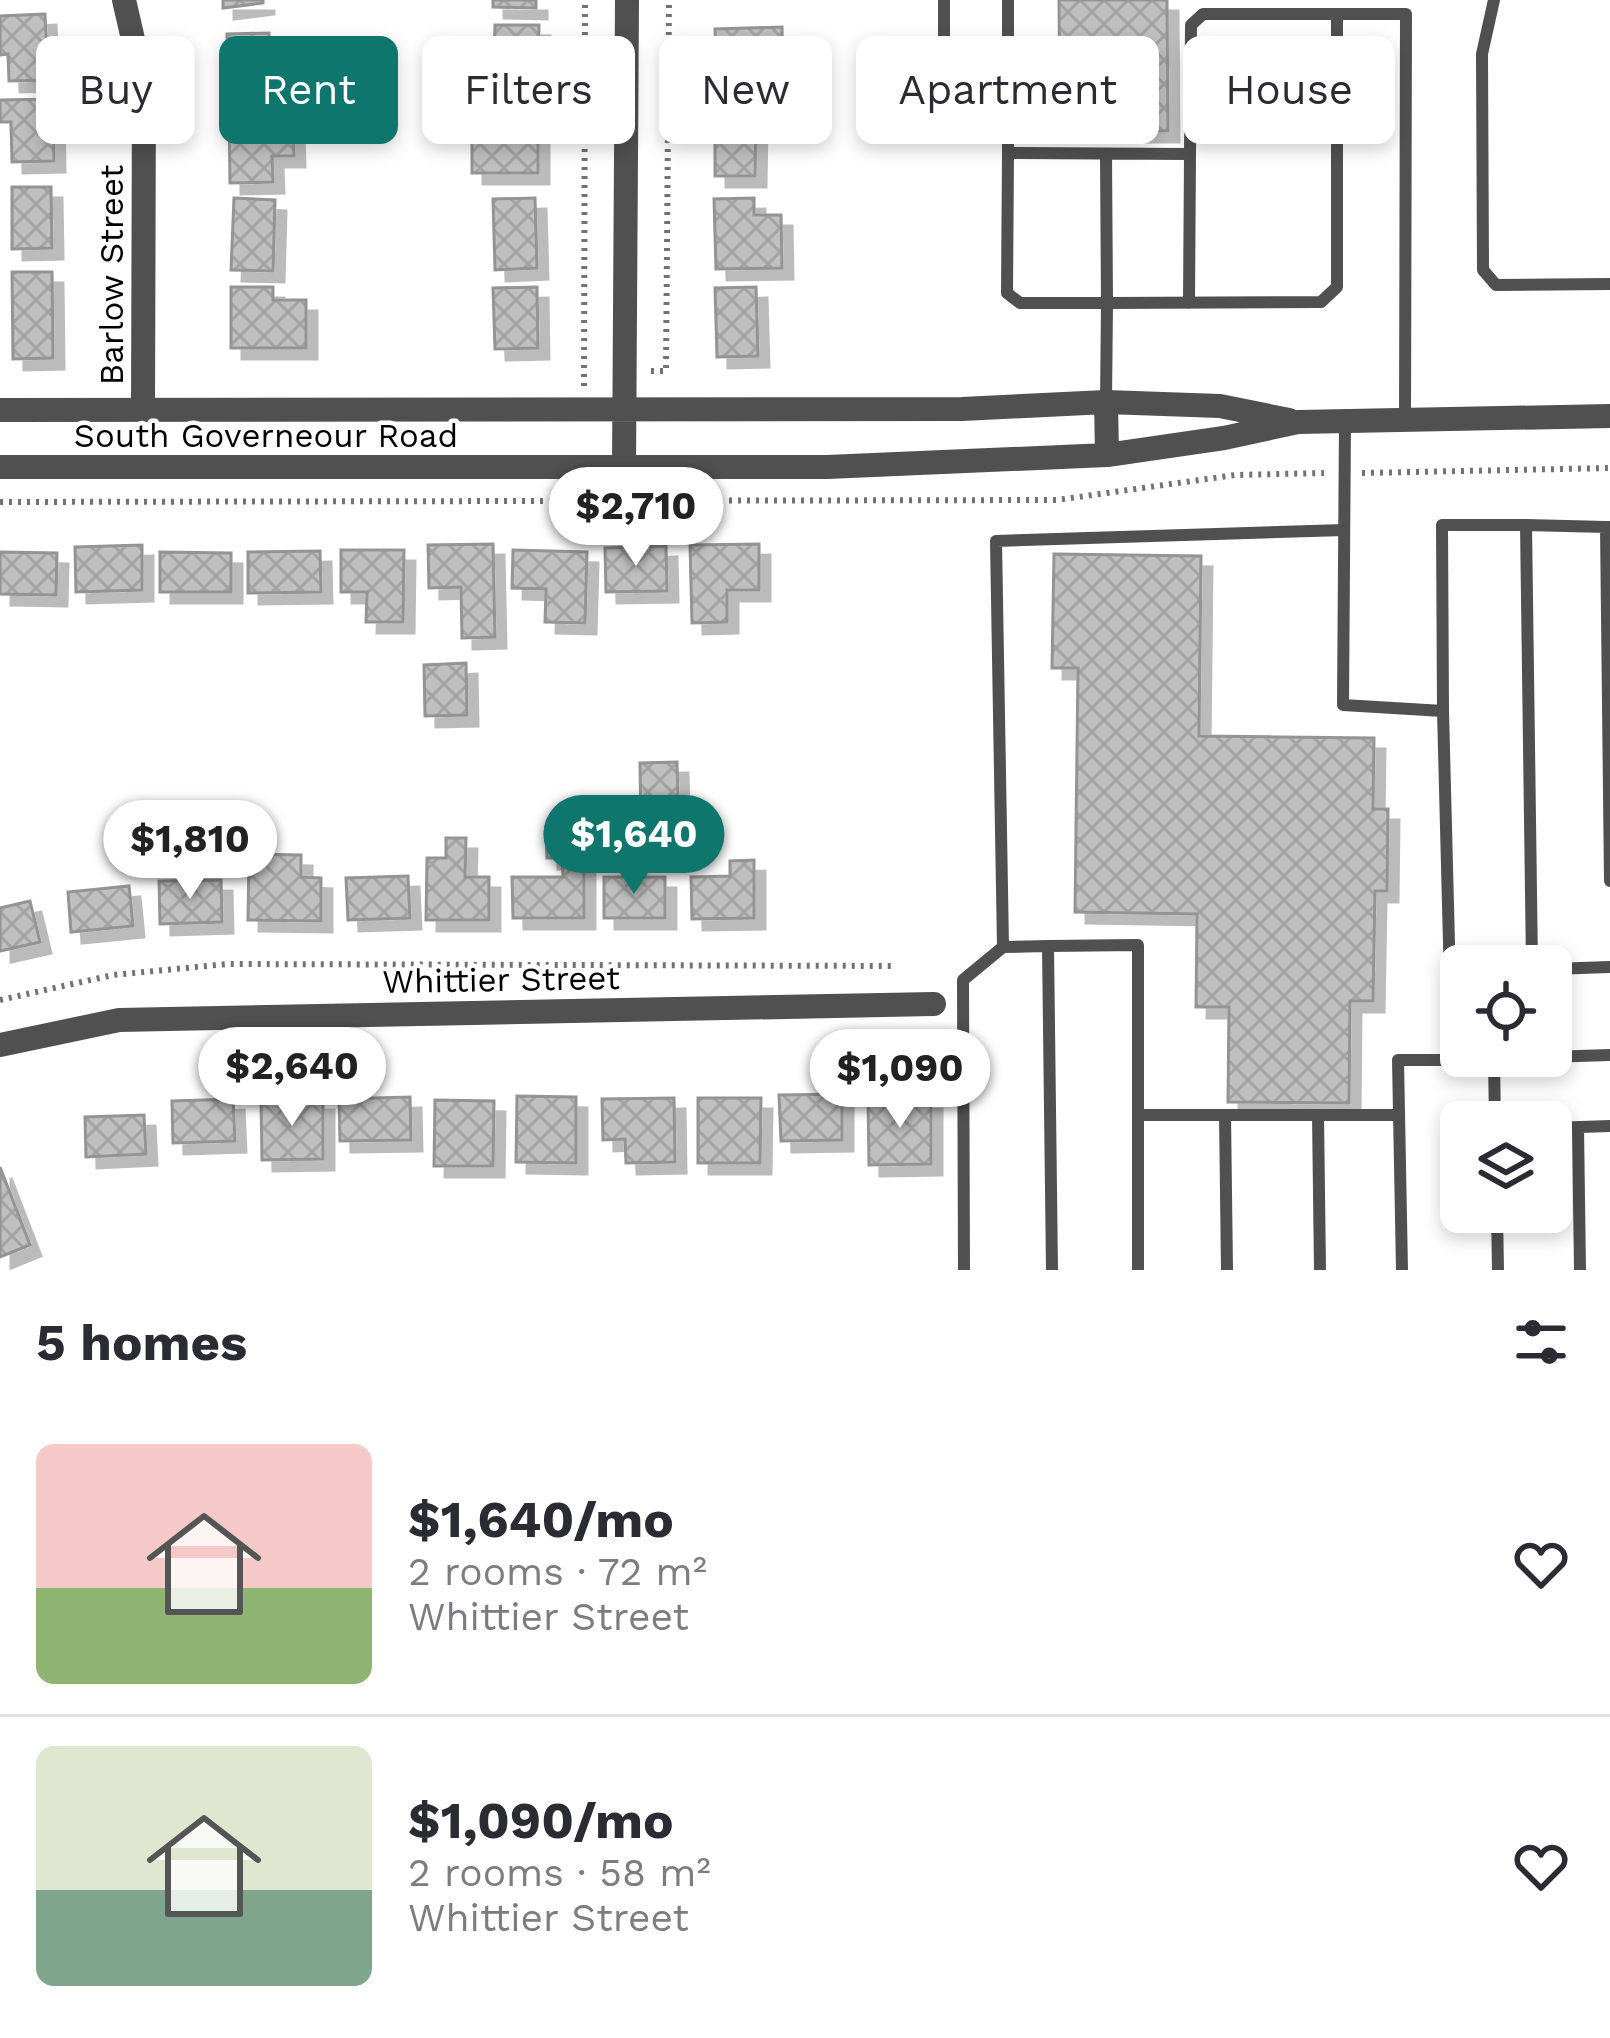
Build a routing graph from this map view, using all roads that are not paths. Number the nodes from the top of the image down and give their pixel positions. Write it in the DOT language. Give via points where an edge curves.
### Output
graph roads {
  1 [pos="124,0"];
  2 [pos="627,0"];
  3 [pos="944,0"];
  4 [pos="1008,0"];
  5 [pos="1494,0"];
  6 [pos="1406,7"];
  7 [pos="1336,14"];
  8 [pos="944,36"];
  9 [pos="1008,154"];
  10 [pos="1106,154"];
  11 [pos="1190,154"];
  12 [pos="1610,284"];
  13 [pos="1107,303"];
  14 [pos="1189,303"];
  15 [pos="1106,403"];
  16 [pos="622,407"];
  17 [pos="143,409"];
  18 [pos="0,410"];
  19 [pos="1610,416"];
  20 [pos="1405,420"];
  21 [pos="1345,421"];
  22 [pos="1298,422"];
  23 [pos="1107,455"];
  24 [pos="0,467"];
  25 [pos="624,468"];
  26 [pos="1526,526"];
  27 [pos="1608,527"];
  28 [pos="1344,530"];
  29 [pos="1443,711"];
  30 [pos="1610,881"];
  31 [pos="1449,945"];
  32 [pos="1532,945"];
  33 [pos="1048,946"];
  34 [pos="1003,947"];
  35 [pos="1610,967"];
  36 [pos="1572,968"];
  37 [pos="934,1004"];
  38 [pos="0,1045"];
  39 [pos="1610,1055"];
  40 [pos="1572,1056"];
  41 [pos="1440,1060"];
  42 [pos="1138,1114"];
  43 [pos="1399,1114"];
  44 [pos="1225,1115"];
  45 [pos="1318,1115"];
  46 [pos="1610,1126"];
  47 [pos="1572,1127"];
  48 [pos="1578,1127"];
  49 [pos="1497,1233"];
  50 [pos="964,1270"];
  51 [pos="1052,1270"];
  52 [pos="1138,1270"];
  53 [pos="1227,1270"];
  54 [pos="1320,1270"];
  55 [pos="1402,1270"];
  56 [pos="1498,1270"];
  57 [pos="1580,1270"];
  1 -- 17 [label="street, Barlow Street" via="144,87"];
  2 -- 16 [label="street"];
  3 -- 8 [label="lane"];
  4 -- 9 [label="lane"];
  5 -- 12 [label="lane" via="1482,54 1483,270 1496,285"];
  6 -- 7 [label="lane"];
  6 -- 20 [label="lane"];
  7 -- 11 [label="lane" via="1203,14 1191,25"];
  7 -- 14 [label="lane" via="1336,287 1321,302"];
  9 -- 10 [label="lane"];
  9 -- 13 [label="lane" via="1007,293 1020,303"];
  10 -- 11 [label="lane"];
  10 -- 13 [label="lane"];
  11 -- 14 [label="lane"];
  13 -- 14 [label="lane"];
  13 -- 15 [label="lane"];
  15 -- 16 [label="street, South Governeour Road"];
  15 -- 22 [label="street, South Governeour Road" via="1220,406"];
  15 -- 23 [label="street"];
  16 -- 17 [label="street, South Governeour Road"];
  16 -- 25 [label="street"];
  17 -- 18 [label="street, South Governeour Road"];
  19 -- 20 [label="street, South Governeour Road"];
  20 -- 21 [label="street, South Governeour Road"];
  21 -- 22 [label="street, South Governeour Road"];
  21 -- 28 [label="lane"];
  22 -- 23 [label="street, South Governeour Road"];
  23 -- 25 [label="street, South Governeour Road"];
  24 -- 25 [label="street, South Governeour Road"];
  26 -- 27 [label="lane"];
  26 -- 29 [label="lane" via="1442,526"];
  26 -- 32 [label="lane"];
  27 -- 30 [label="lane"];
  28 -- 29 [label="lane" via="1342,705"];
  28 -- 34 [label="lane" via="996,541"];
  29 -- 31 [label="lane"];
  33 -- 34 [label="lane"];
  33 -- 42 [label="lane" via="1138,945"];
  33 -- 51 [label="lane"];
  34 -- 50 [label="lane" via="963,980"];
  35 -- 36 [label="lane"];
  37 -- 38 [label="street, Whittier Street" via="119,1020"];
  39 -- 40 [label="lane"];
  41 -- 43 [label="lane" via="1398,1060"];
  42 -- 44 [label="lane"];
  42 -- 52 [label="lane"];
  43 -- 45 [label="lane"];
  43 -- 55 [label="lane"];
  44 -- 45 [label="lane"];
  44 -- 53 [label="lane"];
  45 -- 54 [label="lane"];
  46 -- 48 [label="lane"];
  47 -- 48 [label="lane"];
  48 -- 57 [label="lane"];
  49 -- 56 [label="lane"];
}
